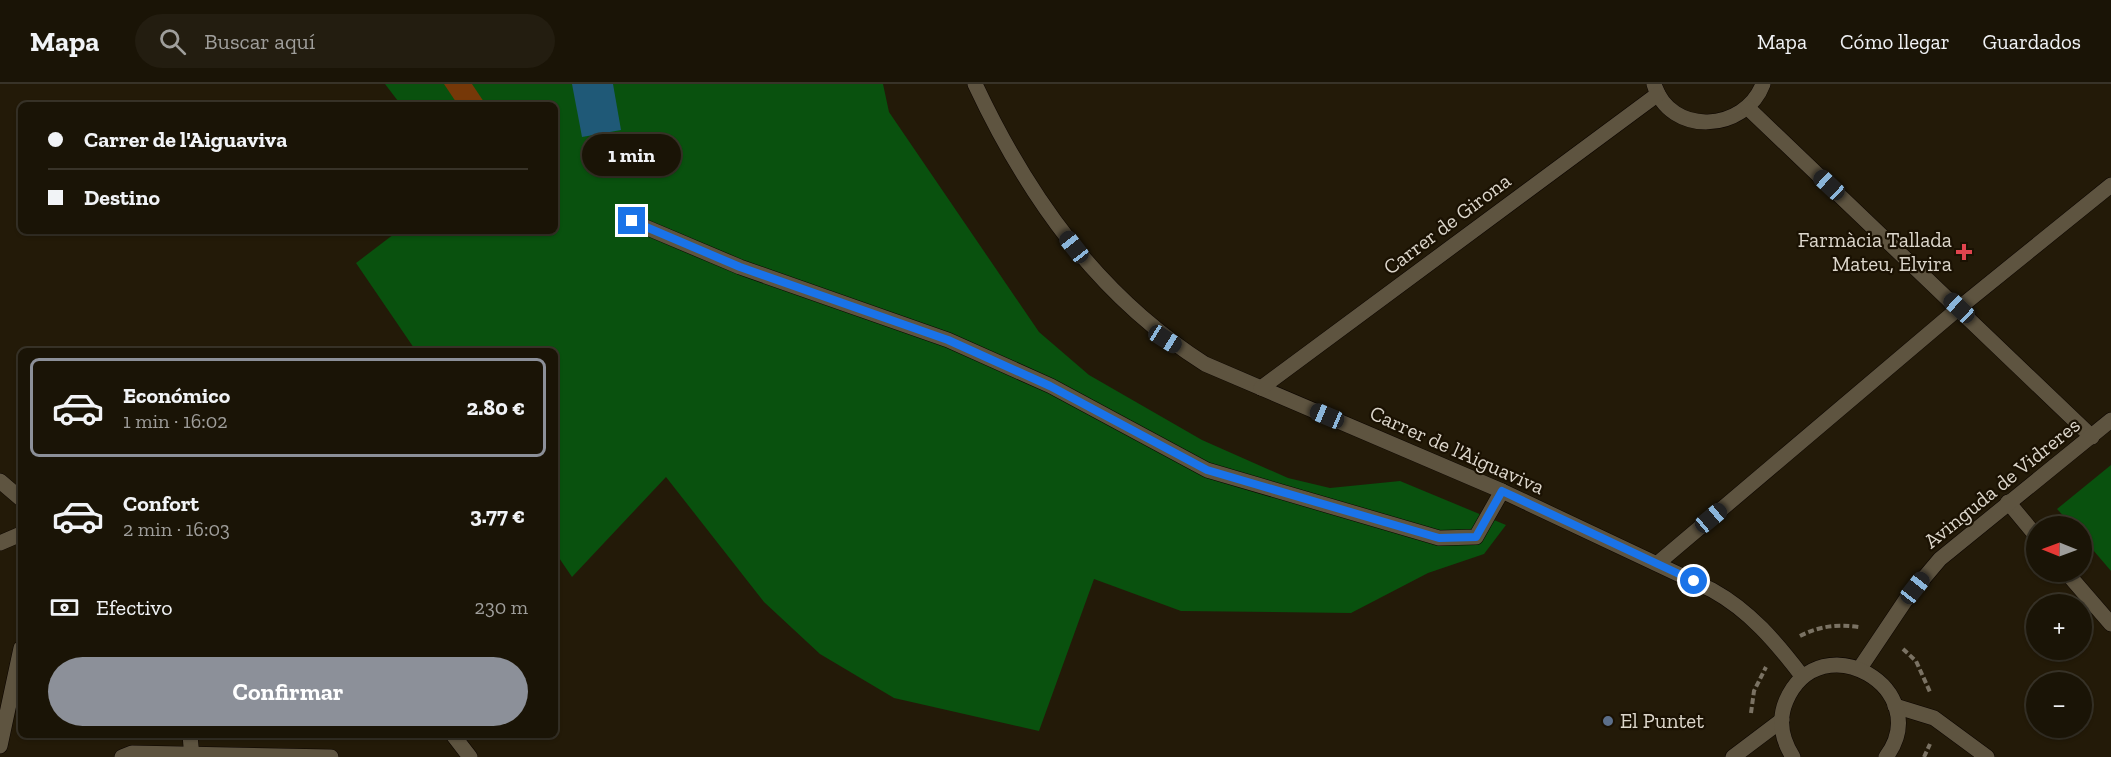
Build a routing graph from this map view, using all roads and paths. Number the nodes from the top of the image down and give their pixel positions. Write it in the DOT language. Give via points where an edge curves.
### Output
graph roads {
  1 [pos="975,84"];
  2 [pos="1763,84"];
  3 [pos="1656,89"];
  4 [pos="1748,108"];
  5 [pos="2111,185"];
  6 [pos="632,221"];
  7 [pos="1959,308"];
  8 [pos="1262,388"];
  9 [pos="2111,420"];
  10 [pos="2092,437"];
  11 [pos="0,481"];
  12 [pos="1502,491"];
  13 [pos="18,496"];
  14 [pos="2008,502"];
  15 [pos="2026,524"];
  16 [pos="18,535"];
  17 [pos="0,543"];
  18 [pos="1658,563"];
  19 [pos="2075,582"];
  20 [pos="2111,624"];
  21 [pos="18,662"];
  22 [pos="1860,668"];
  23 [pos="1802,676"];
  24 [pos="1895,706"];
  25 [pos="1782,720"];
  26 [pos="190,738"];
  27 [pos="455,738"];
  28 [pos="0,746"];
  29 [pos="192,756"];
  30 [pos="122,757"];
  31 [pos="331,757"];
  32 [pos="470,757"];
  33 [pos="1733,757"];
  34 [pos="1793,757"];
  35 [pos="1886,757"];
  36 [pos="1987,757"];
  1 -- 8 [label="street, Carrer de l'Aiguaviva" via="1048,214 1086,263 1165,339 1205,364"];
  2 -- 4 [label="street"];
  3 -- 4 [label="street" via="1671,109 1697,122 1718,123"];
  3 -- 8 [label="street, Carrer de Girona"];
  4 -- 7 [label="street"];
  5 -- 7 [label="street"];
  6 -- 12 [label="street" via="740,267 948,340 1050,386 1207,470 1439,538 1476,537"];
  7 -- 10 [label="street"];
  7 -- 18 [label="street"];
  8 -- 12 [label="street, Carrer de l'Aiguaviva"];
  9 -- 10 [label="street, Avinguda de Vidreres"];
  10 -- 14 [label="street, Avinguda de Vidreres"];
  11 -- 13 [label="street"];
  12 -- 18 [label="street, Carrer de l'Aiguaviva"];
  14 -- 15 [label="street"];
  14 -- 22 [label="street, Avinguda de Vidreres" via="1922,578"];
  16 -- 17 [label="street"];
  18 -- 23 [label="street, Carrer de l'Aiguaviva" via="1738,604"];
  19 -- 20 [label="street"];
  21 -- 28 [label="street"];
  22 -- 23 [label="street" via="1829,665"];
  22 -- 24 [label="street" via="1882,683"];
  23 -- 25 [label="street" via="1791,690"];
  24 -- 35 [label="street" via="1897,730"];
  24 -- 36 [label="street" via="1934,717"];
  25 -- 33 [label="street"];
  25 -- 34 [label="street" via="1783,734"];
  26 -- 29 [label="street"];
  27 -- 32 [label="street"];
  29 -- 30 [label="street" via="132,753"];
  29 -- 31 [label="street"];
}
